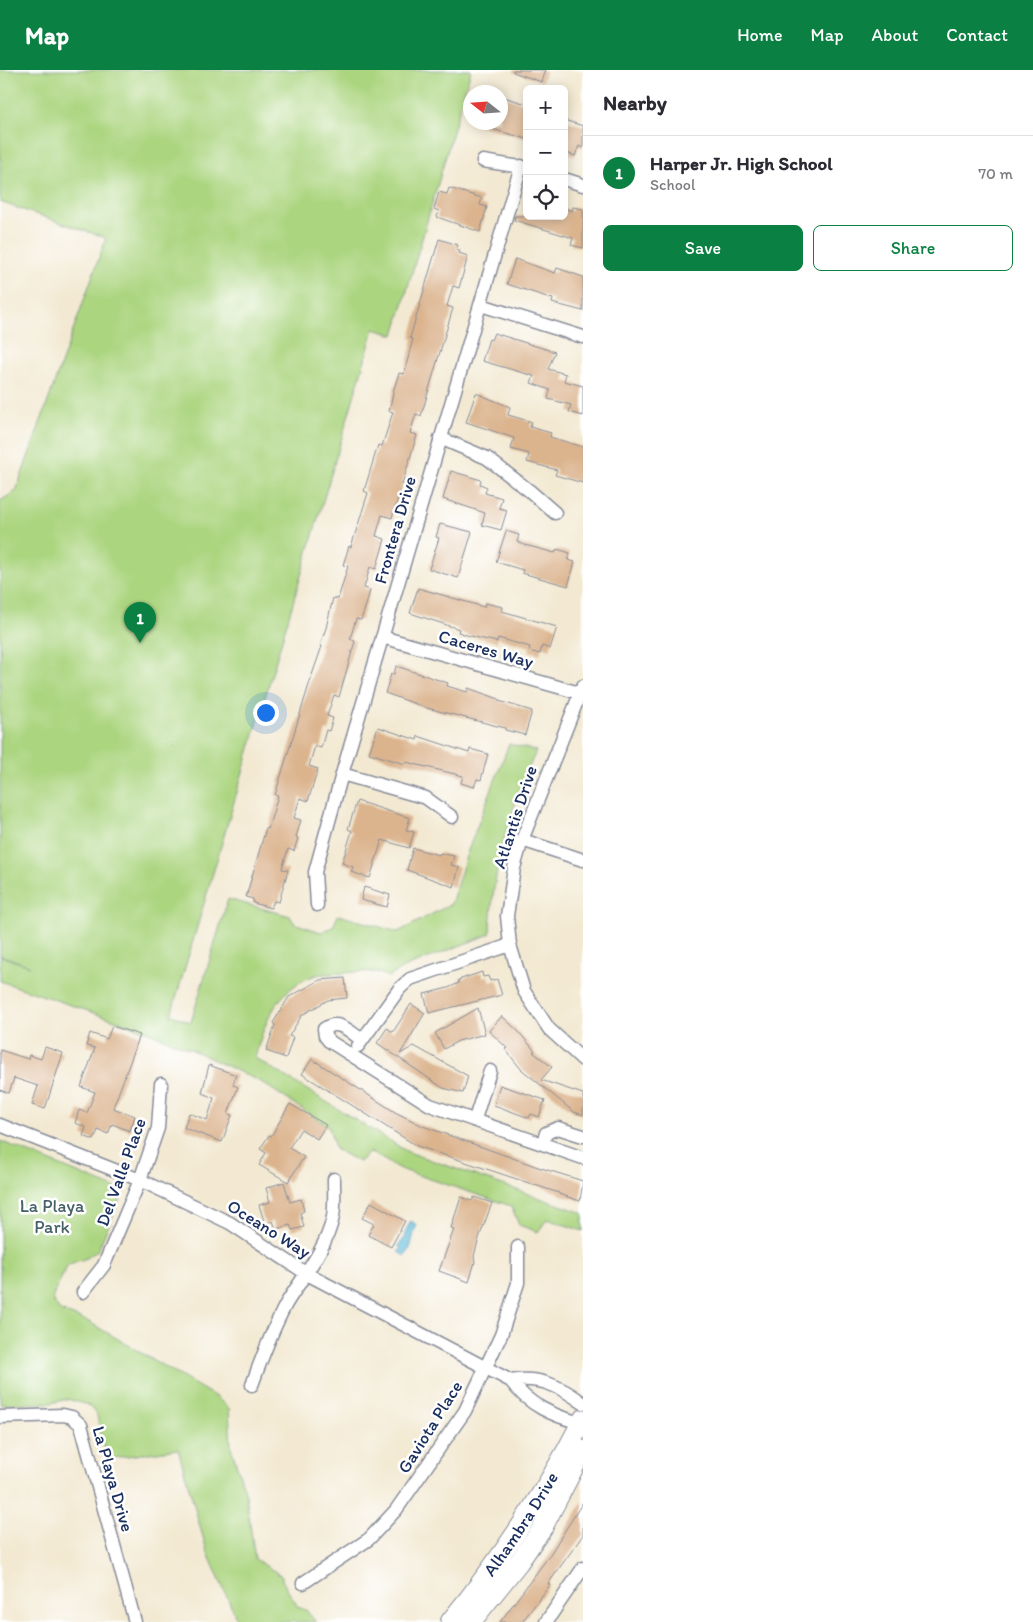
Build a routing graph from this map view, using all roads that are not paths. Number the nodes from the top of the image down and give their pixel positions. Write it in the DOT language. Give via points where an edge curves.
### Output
graph roads {
  1 [pos="483,161"];
  2 [pos="523,167"];
  3 [pos="523,170"];
  4 [pos="568,180"];
  5 [pos="583,185"];
  6 [pos="481,304"];
  7 [pos="583,338"];
  8 [pos="440,438"];
  9 [pos="555,513"];
  10 [pos="382,637"];
  11 [pos="582,691"];
  12 [pos="342,774"];
  13 [pos="452,817"];
  14 [pos="522,840"];
  15 [pos="583,860"];
  16 [pos="317,905"];
  17 [pos="510,945"];
  18 [pos="362,1040"];
  19 [pos="353,1055"];
  20 [pos="583,1060"];
  21 [pos="490,1071"];
  22 [pos="161,1084"];
  23 [pos="475,1119"];
  24 [pos="0,1124"];
  25 [pos="583,1136"];
  26 [pos="542,1143"];
  27 [pos="583,1158"];
  28 [pos="334,1179"];
  29 [pos="140,1180"];
  30 [pos="518,1247"];
  31 [pos="307,1274"];
  32 [pos="83,1292"];
  33 [pos="485,1370"];
  34 [pos="511,1381"];
  35 [pos="252,1385"];
  36 [pos="583,1403"];
  37 [pos="0,1417"];
  38 [pos="582,1422"];
  39 [pos="583,1450"];
  40 [pos="583,1472"];
  41 [pos="557,1502"];
  42 [pos="583,1568"];
  43 [pos="303,1583"];
  44 [pos="135,1622"];
  45 [pos="450,1622"];
  46 [pos="471,1622"];
  47 [pos="546,1622"];
  1 -- 2 [label="street"];
  3 -- 6 [label="street, Frontera Drive"];
  4 -- 5 [label="street"];
  6 -- 7 [label="street"];
  6 -- 8 [label="street, Frontera Drive"];
  8 -- 9 [label="street" via="487,458"];
  8 -- 10 [label="street, Frontera Drive"];
  10 -- 11 [label="street, Caceres Way"];
  10 -- 12 [label="street, Frontera Drive"];
  11 -- 14 [label="street, Atlantis Drive"];
  12 -- 13 [label="street" via="426,798"];
  12 -- 16 [label="street, Frontera Drive" via="315,872"];
  14 -- 15 [label="street"];
  14 -- 17 [label="street, Atlantis Drive" via="507,916"];
  17 -- 18 [label="street" via="410,980 400,988"];
  17 -- 20 [label="street, Atlantis Drive" via="524,991 536,1011 561,1042"];
  18 -- 19 [label="street"];
  18 -- 19 [label="street" via="341,1025 334,1024 324,1029 329,1041"];
  19 -- 23 [label="street" via="430,1105"];
  21 -- 23 [label="street"];
  22 -- 29 [label="street, Del Valle Place" via="158,1128"];
  23 -- 26 [label="street"];
  24 -- 29 [label="street, Oceano Way"];
  25 -- 26 [label="street" via="558,1128 546,1133"];
  26 -- 27 [label="street"];
  28 -- 31 [label="street" via="333,1216 329,1231"];
  29 -- 31 [label="street, Oceano Way" via="230,1223"];
  29 -- 32 [label="street, Del Valle Place" via="104,1265"];
  30 -- 33 [label="street, Gaviota Place" via="518,1283 501,1335"];
  31 -- 33 [label="street, Oceano Way"];
  31 -- 35 [label="street" via="286,1304"];
  33 -- 34 [label="street, Oceano Way"];
  33 -- 43 [label="street, Gaviota Place" via="465,1411 396,1510 369,1539"];
  34 -- 36 [label="street, Oceano Way" via="537,1379"];
  34 -- 38 [label="street, Oceano Way" via="534,1405 562,1418"];
  37 -- 44 [label="street, La Playa Drive" via="63,1415 72,1417 81,1425"];
  38 -- 45 [label="main road, Alhambra Drive" via="511,1544"];
  39 -- 41 [label="main road, Alhambra Drive"];
  40 -- 41 [label="main road"];
  41 -- 46 [label="main road, Alhambra Drive" via="519,1562"];
  42 -- 47 [label="street"];
}
